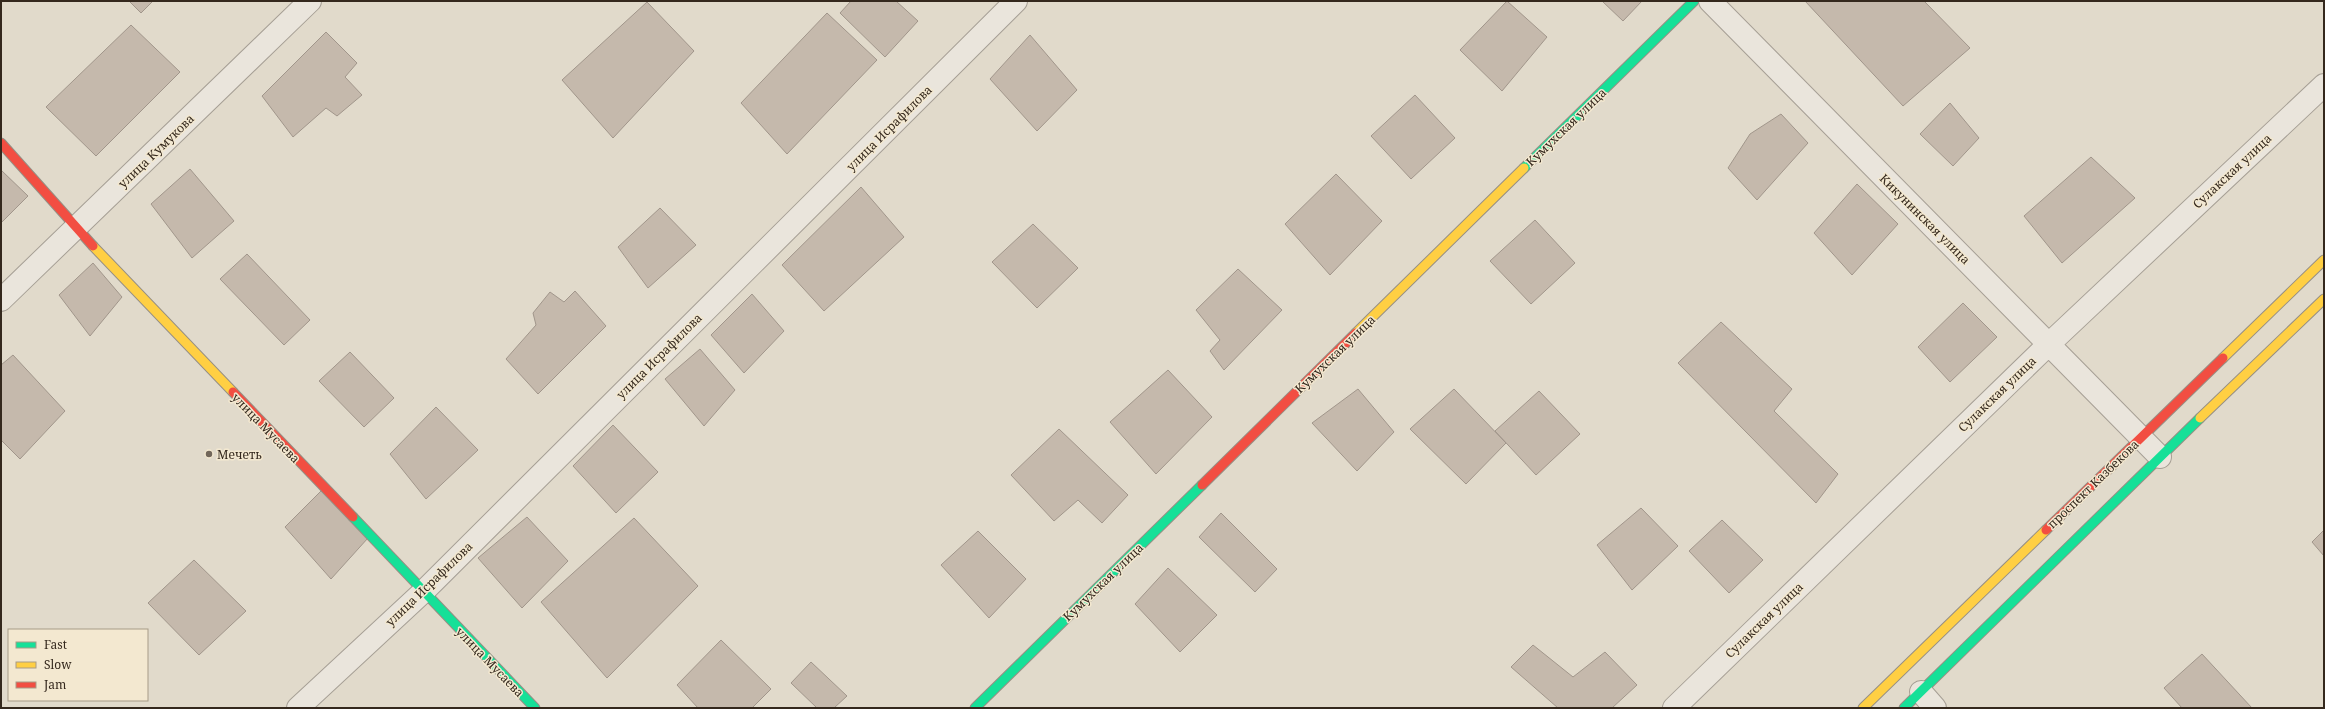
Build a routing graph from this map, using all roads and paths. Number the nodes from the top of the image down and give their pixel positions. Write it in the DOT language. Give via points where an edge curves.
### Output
graph roads {
  1 [pos="310,1"];
  2 [pos="1016,1"];
  3 [pos="1694,1"];
  4 [pos="1710,1"];
  5 [pos="2324,85"];
  6 [pos="1,144"];
  7 [pos="76,228"];
  8 [pos="2324,260"];
  9 [pos="2324,299"];
  10 [pos="1,300"];
  11 [pos="2049,344"];
  12 [pos="2141,437"];
  13 [pos="2160,457"];
  14 [pos="422,592"];
  15 [pos="1921,692"];
  16 [pos="298,708"];
  17 [pos="535,708"];
  18 [pos="975,708"];
  19 [pos="1674,708"];
  20 [pos="1864,708"];
  21 [pos="1904,708"];
  22 [pos="1935,708"];
  1 -- 7 [label="street, улица Кумукова"];
  2 -- 14 [label="street, улица Исрафилова"];
  3 -- 18 [label="main road, Кумухская улица"];
  4 -- 11 [label="street, Кикунинская улица"];
  5 -- 11 [label="street, Сулакская улица"];
  6 -- 7 [label="main road, улица Мусаева"];
  7 -- 10 [label="street, улица Кумукова"];
  7 -- 14 [label="main road, улица Мусаева"];
  8 -- 12 [label="main road, проспект Казбекова"];
  9 -- 13 [label="main road"];
  11 -- 12 [label="street, Кикунинская улица"];
  11 -- 19 [label="street, Сулакская улица"];
  12 -- 13 [label="street, Кикунинская улица"];
  12 -- 20 [label="main road, проспект Казбекова"];
  13 -- 15 [label="main road"];
  14 -- 16 [label="street, улица Исрафилова"];
  14 -- 17 [label="main road, улица Мусаева"];
  15 -- 21 [label="main road"];
  15 -- 22 [label="street"];
}
